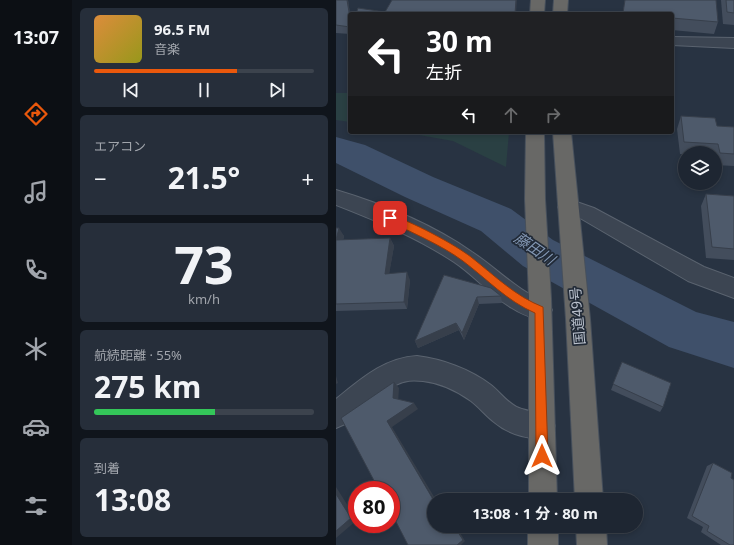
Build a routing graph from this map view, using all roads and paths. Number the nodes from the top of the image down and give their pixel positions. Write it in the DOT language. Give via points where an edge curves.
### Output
graph roads {
  1 [pos="538,0"];
  2 [pos="561,0"];
  3 [pos="537,12"];
  4 [pos="560,12"];
  5 [pos="674,41"];
  6 [pos="734,43"];
  7 [pos="535,134"];
  8 [pos="562,134"];
  9 [pos="336,196"];
  10 [pos="568,209"];
  11 [pos="734,288"];
  12 [pos="540,304"];
  13 [pos="336,415"];
  14 [pos="542,426"];
  15 [pos="543,493"];
  16 [pos="589,493"];
  17 [pos="543,533"];
  18 [pos="591,533"];
  19 [pos="543,545"];
  20 [pos="592,545"];
  1 -- 3 [label="highway"];
  2 -- 4 [label="highway"];
  5 -- 6 [label="street"];
  7 -- 12 [label="highway"];
  8 -- 10 [label="highway, 国道49号"];
  9 -- 12 [label="street" via="403,224 446,246 466,258 524,304"];
  10 -- 11 [label="street" via="587,213 696,274"];
  10 -- 16 [label="highway, 国道49号" via="578,319"];
  12 -- 14 [label="highway"];
  13 -- 14 [label="street" via="396,371 415,368 435,370 461,380 511,418"];
  14 -- 15 [label="highway"];
  17 -- 19 [label="highway"];
  18 -- 20 [label="highway"];
}
